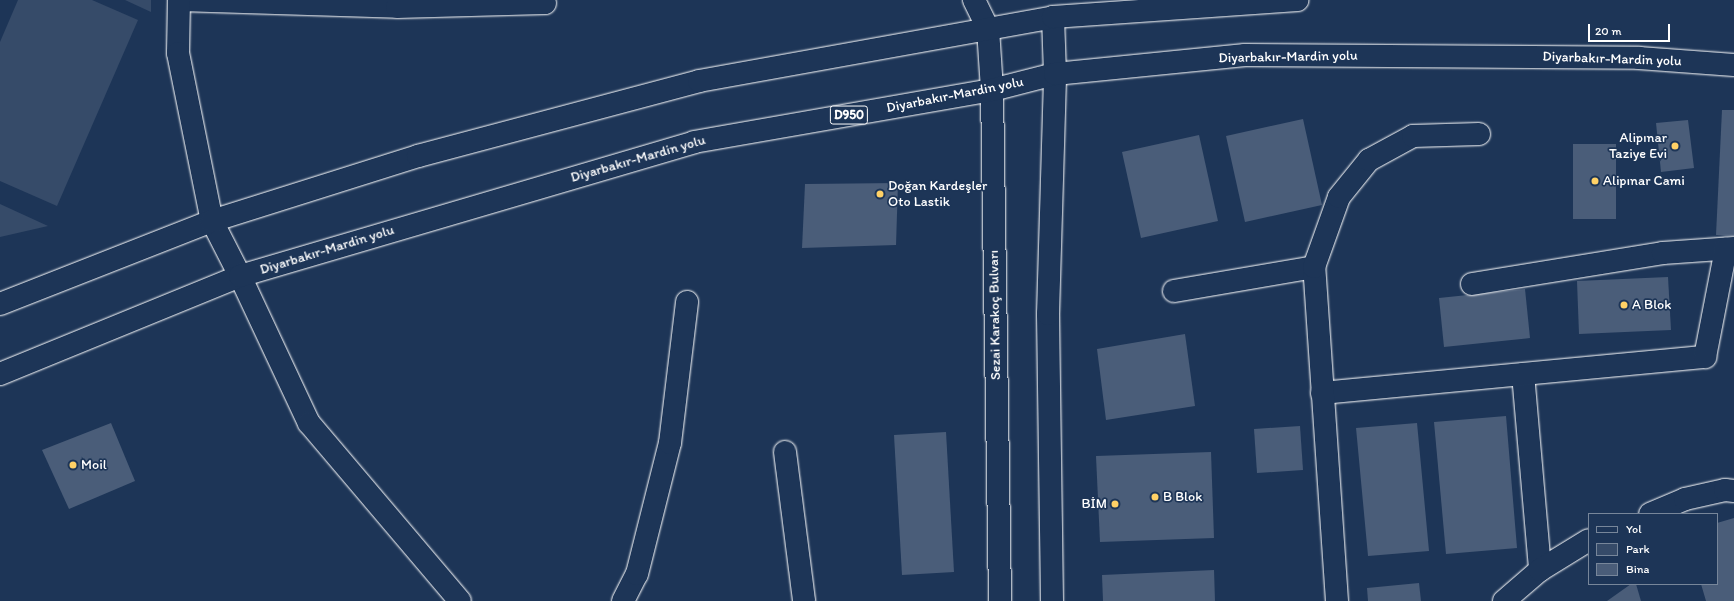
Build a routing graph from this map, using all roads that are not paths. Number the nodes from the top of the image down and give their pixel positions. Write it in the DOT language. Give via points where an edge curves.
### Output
graph roads {
  1 [pos="179,0"];
  2 [pos="974,0"];
  3 [pos="1297,0"];
  4 [pos="279,1"];
  5 [pos="546,3"];
  6 [pos="1053,17"];
  7 [pos="988,29"];
  8 [pos="1734,65"];
  9 [pos="1055,74"];
  10 [pos="992,90"];
  11 [pos="1480,134"];
  12 [pos="212,221"];
  13 [pos="1730,249"];
  14 [pos="1314,268"];
  15 [pos="240,276"];
  16 [pos="1472,284"];
  17 [pos="1174,291"];
  18 [pos="687,302"];
  19 [pos="0,304"];
  20 [pos="0,374"];
  21 [pos="1523,374"];
  22 [pos="1322,393"];
  23 [pos="785,452"];
  24 [pos="1734,490"];
  25 [pos="1652,513"];
  26 [pos="1588,541"];
  27 [pos="1540,570"];
  28 [pos="460,601"];
  29 [pos="623,601"];
  30 [pos="804,601"];
  31 [pos="1000,601"];
  32 [pos="1052,601"];
  33 [pos="1337,601"];
  34 [pos="1504,601"];
  1 -- 4 [label="main road"];
  1 -- 12 [label="main road" via="178,53"];
  2 -- 7 [label="main road"];
  3 -- 6 [label="main road"];
  4 -- 5 [label="main road" via="397,7"];
  6 -- 7 [label="main road"];
  6 -- 9 [label="main road"];
  7 -- 10 [label="main road, Sezai Karakoç Bulvarı"];
  7 -- 12 [label="main road" via="699,81 418,156"];
  8 -- 9 [label="main road, Diyarbakır-Mardin yolu / D950" via="1639,58 1245,54"];
  9 -- 10 [label="main road, Diyarbakır-Mardin yolu / D950"];
  9 -- 32 [label="main road" via="1048,314"];
  10 -- 15 [label="main road, Diyarbakır-Mardin yolu / D950" via="694,142"];
  10 -- 31 [label="main road, Sezai Karakoç Bulvarı"];
  11 -- 14 [label="main road" via="1413,136 1369,160 1339,197"];
  12 -- 15 [label="main road"];
  12 -- 19 [label="main road"];
  13 -- 16 [label="main road" via="1663,254"];
  13 -- 21 [label="main road" via="1705,357"];
  14 -- 17 [label="main road"];
  14 -- 22 [label="main road"];
  15 -- 20 [label="main road, Diyarbakır-Mardin yolu / D950"];
  15 -- 28 [label="main road" via="309,423"];
  18 -- 29 [label="main road" via="670,443 637,574"];
  21 -- 22 [label="main road"];
  21 -- 27 [label="main road"];
  22 -- 33 [label="main road"];
  23 -- 30 [label="main road"];
  24 -- 25 [label="main road" via="1685,499"];
  26 -- 27 [label="main road"];
  27 -- 34 [label="main road"];
}
